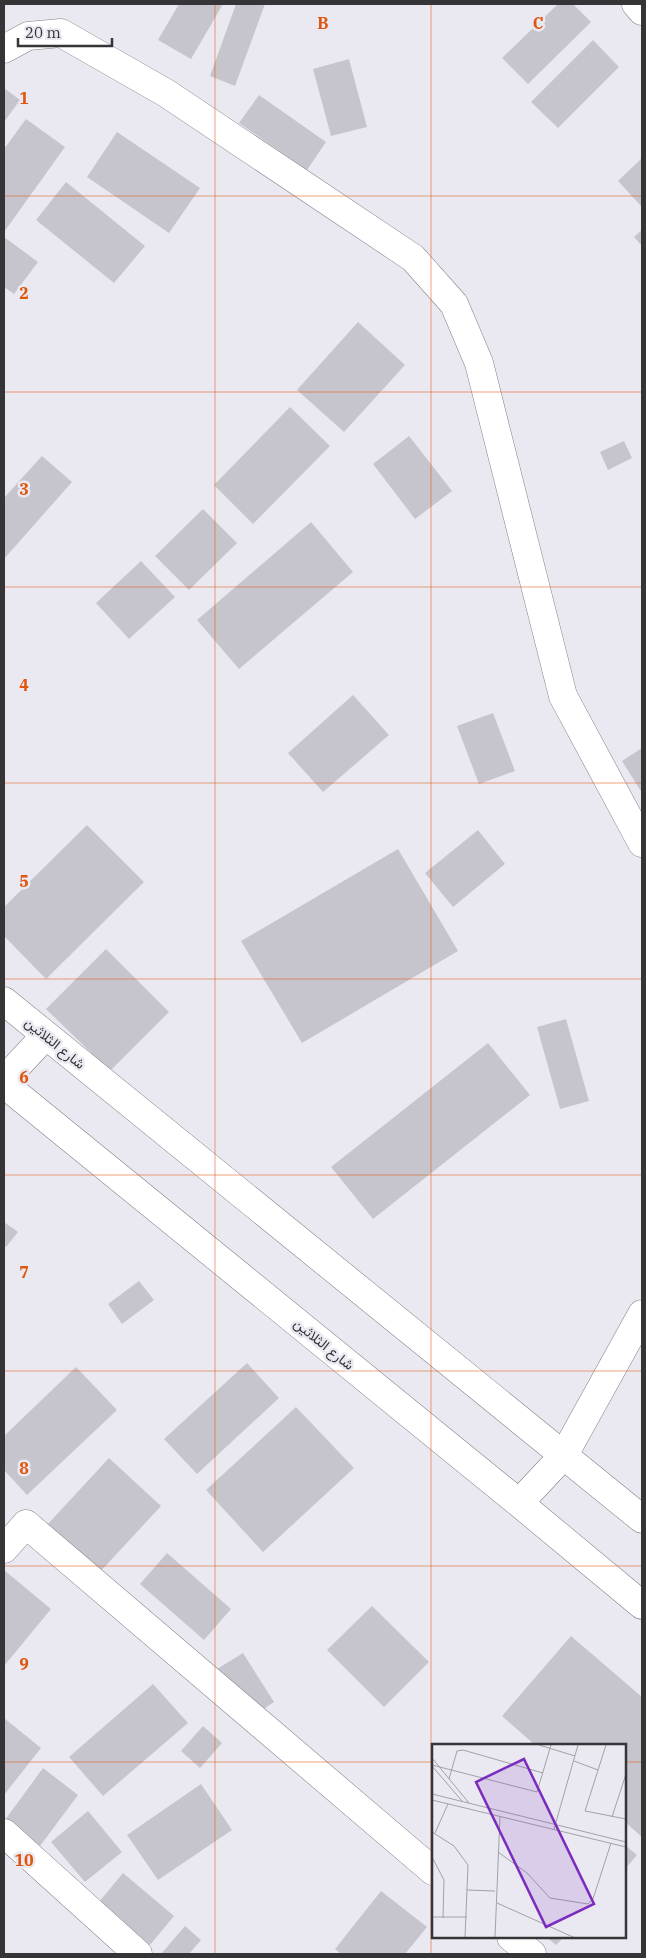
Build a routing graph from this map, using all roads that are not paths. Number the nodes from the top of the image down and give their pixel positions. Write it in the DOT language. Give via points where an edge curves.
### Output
graph roads {
  1 [pos="636,4"];
  2 [pos="642,11"];
  3 [pos="4,49"];
  4 [pos="642,843"];
  5 [pos="4,1001"];
  6 [pos="45,1036"];
  7 [pos="4,1080"];
  8 [pos="4,1084"];
  9 [pos="642,1314"];
  10 [pos="564,1455"];
  11 [pos="519,1503"];
  12 [pos="642,1519"];
  13 [pos="4,1549"];
  14 [pos="642,1605"];
  15 [pos="4,1833"];
  16 [pos="432,1869"];
  17 [pos="512,1938"];
  18 [pos="138,1954"];
  19 [pos="532,1954"];
  1 -- 2 [label="street"];
  3 -- 4 [label="street" via="28,36 61,33 166,93 414,258 454,304 479,363 563,696"];
  5 -- 6 [label="street, شارع الثلاثين"];
  6 -- 7 [label="street"];
  6 -- 10 [label="street, شارع الثلاثين"];
  8 -- 11 [label="street, شارع الثلاثين"];
  9 -- 10 [label="street"];
  10 -- 11 [label="street"];
  10 -- 12 [label="street, شارع الثلاثين"];
  11 -- 14 [label="street, شارع الثلاثين"];
  13 -- 16 [label="street" via="26,1524"];
  15 -- 18 [label="street"];
  17 -- 19 [label="street"];
}
